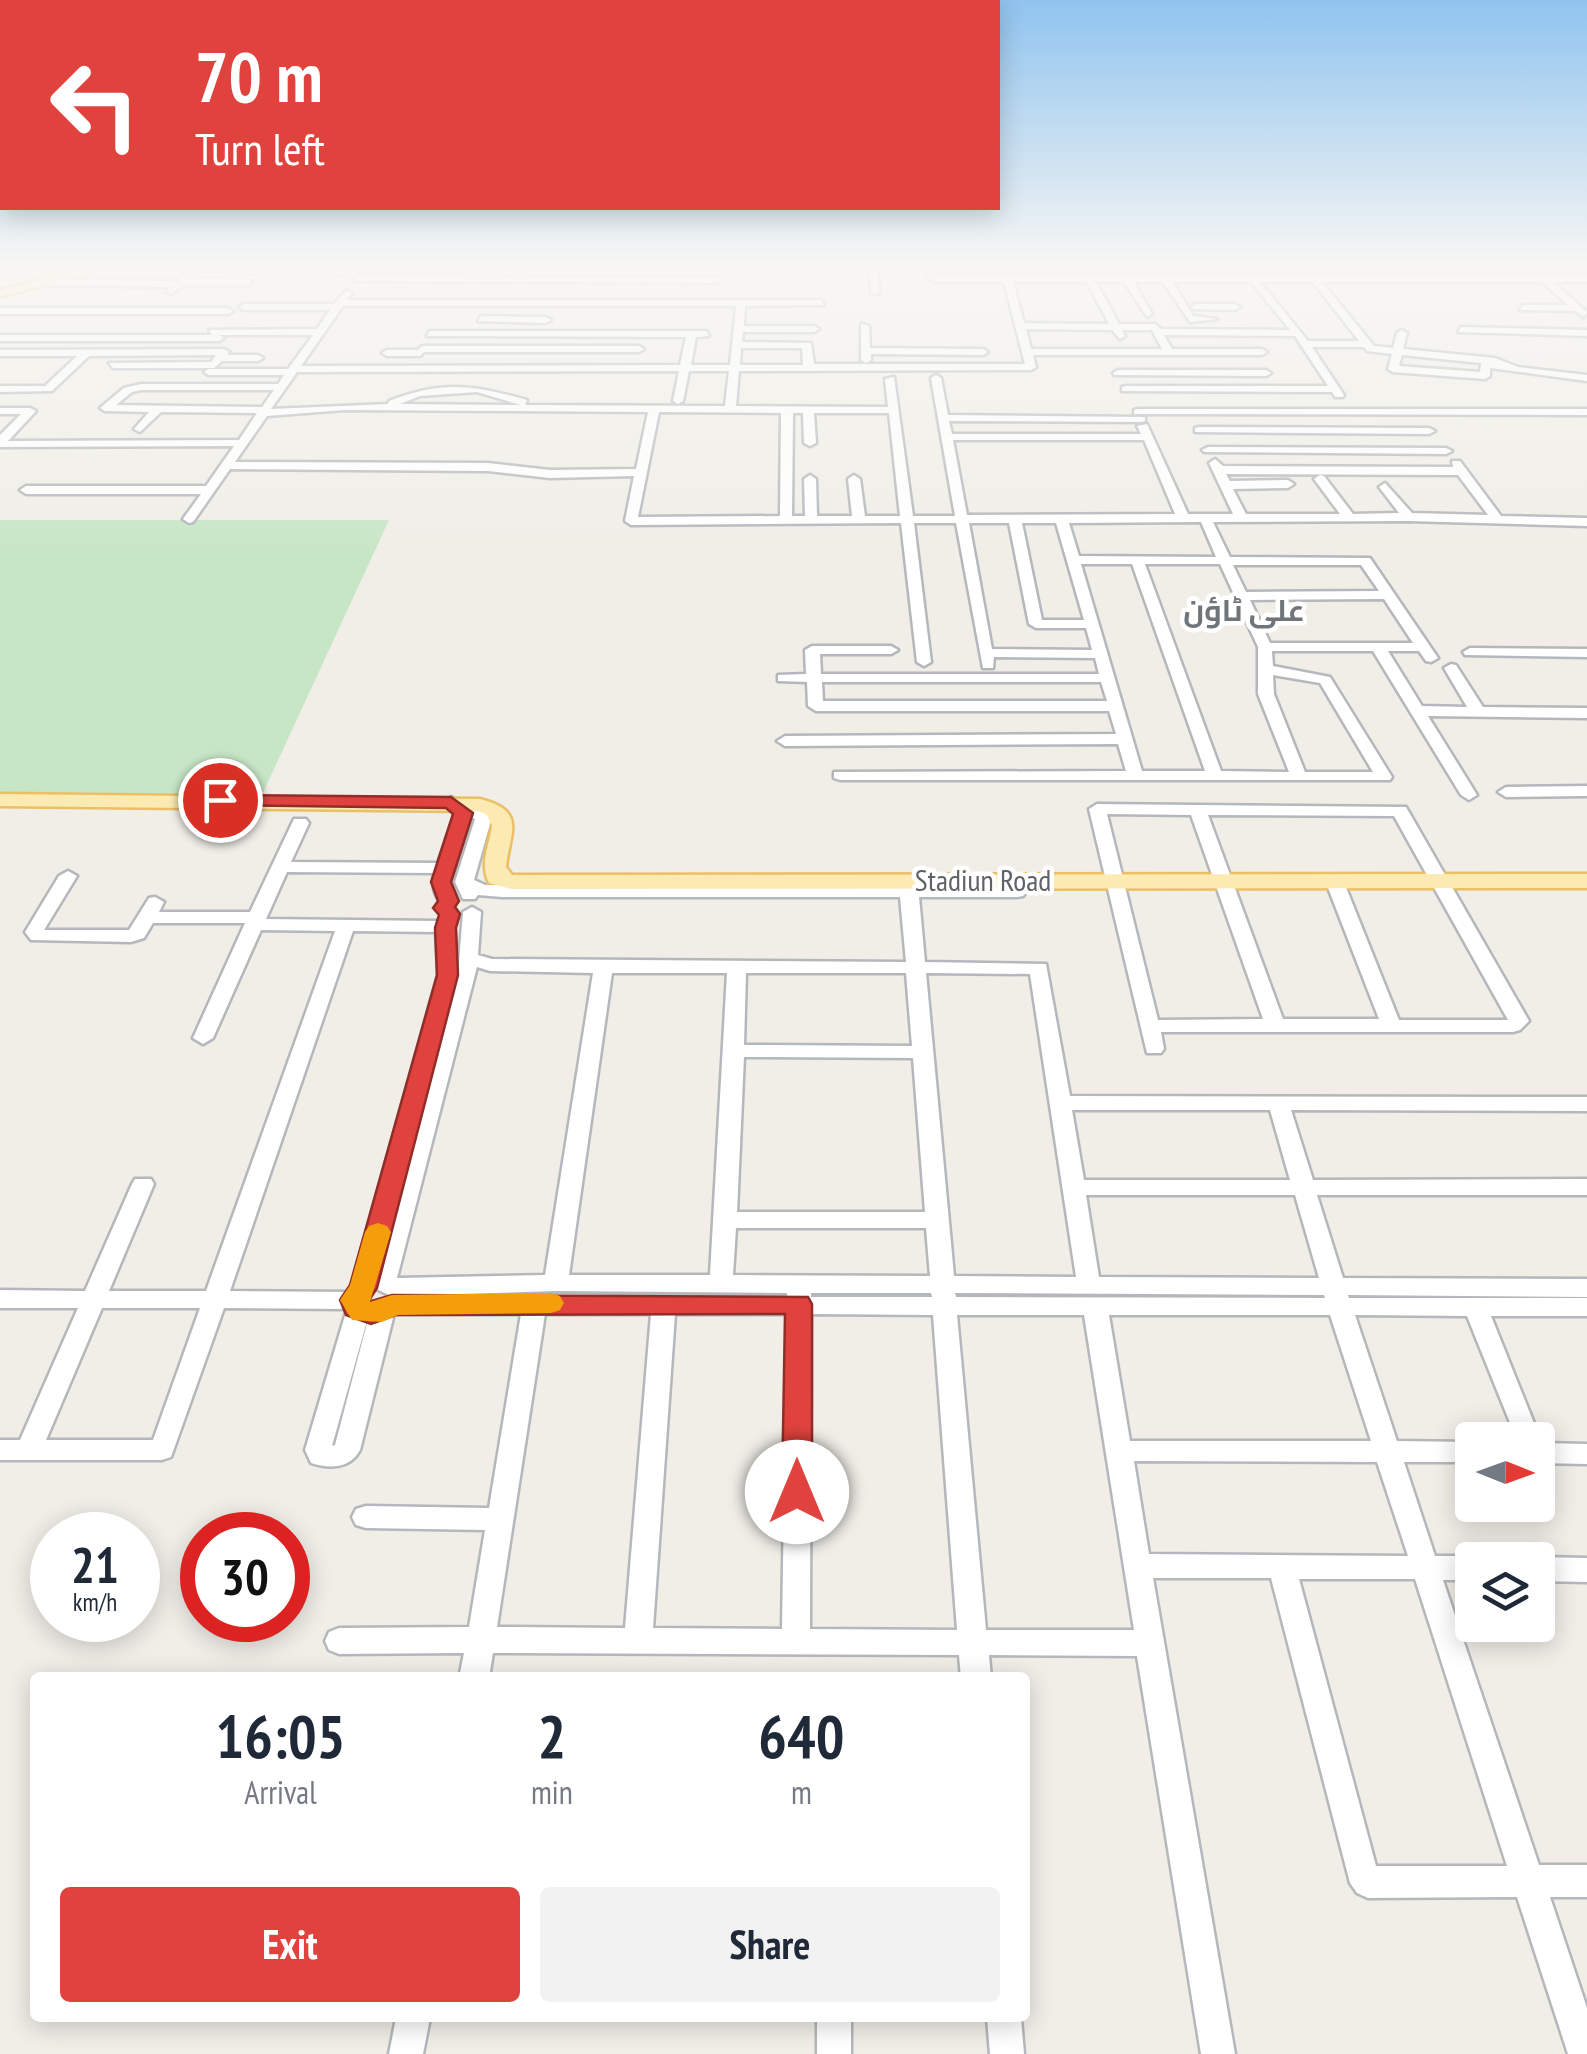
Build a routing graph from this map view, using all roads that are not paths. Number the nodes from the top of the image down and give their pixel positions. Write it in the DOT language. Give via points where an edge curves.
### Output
graph roads {
  1 [pos="76,363"];
  2 [pos="115,363"];
  3 [pos="216,363"];
  4 [pos="297,363"];
  5 [pos="414,363"];
  6 [pos="545,363"];
  7 [pos="578,363"];
  8 [pos="636,363"];
  9 [pos="685,363"];
  10 [pos="734,363"];
  11 [pos="770,363"];
  12 [pos="808,363"];
  13 [pos="867,363"];
  14 [pos="1031,363"];
  15 [pos="1113,363"];
  16 [pos="1135,363"];
  17 [pos="1318,363"];
  18 [pos="1395,363"];
  19 [pos="1498,363"];
  20 [pos="113,365"];
  21 [pos="1504,366"];
  22 [pos="867,367"];
  23 [pos="410,369"];
  24 [pos="576,369"];
  25 [pos="634,369"];
  26 [pos="684,369"];
  27 [pos="1138,369"];
  28 [pos="733,370"];
  29 [pos="770,370"];
  30 [pos="809,370"];
  31 [pos="209,372"];
  32 [pos="1118,373"];
  33 [pos="542,375"];
  34 [pos="102,376"];
  35 [pos="287,377"];
  36 [pos="936,378"];
  37 [pos="1587,378"];
  38 [pos="362,379"];
  39 [pos="890,379"];
  40 [pos="768,384"];
  41 [pos="630,386"];
  42 [pos="1126,388"];
  43 [pos="1279,389"];
  44 [pos="1335,389"];
  45 [pos="0,390"];
  46 [pos="351,393"];
  47 [pos="766,397"];
  48 [pos="210,401"];
  49 [pos="528,407"];
  50 [pos="266,408"];
  51 [pos="340,408"];
  52 [pos="389,408"];
  53 [pos="157,410"];
  54 [pos="808,410"];
  55 [pos="895,410"];
  56 [pos="0,411"];
  57 [pos="654,411"];
  58 [pos="730,411"];
  59 [pos="764,411"];
  60 [pos="787,411"];
  61 [pos="1408,411"];
  62 [pos="1190,412"];
  63 [pos="1352,412"];
  64 [pos="1587,412"];
  65 [pos="1139,416"];
  66 [pos="945,418"];
  67 [pos="140,429"];
  68 [pos="1198,430"];
  69 [pos="1429,432"];
  70 [pos="948,437"];
  71 [pos="1148,437"];
  72 [pos="0,443"];
  73 [pos="242,443"];
  74 [pos="810,444"];
  75 [pos="1208,450"];
  76 [pos="1446,452"];
  77 [pos="227,465"];
  78 [pos="1218,470"];
  79 [pos="1462,471"];
  80 [pos="640,472"];
  81 [pos="810,478"];
  82 [pos="854,479"];
  83 [pos="1320,479"];
  84 [pos="1226,484"];
  85 [pos="1288,484"];
  86 [pos="1386,487"];
  87 [pos="26,490"];
  88 [pos="210,490"];
  89 [pos="1408,517"];
  90 [pos="786,518"];
  91 [pos="811,518"];
  92 [pos="1350,518"];
  93 [pos="1496,518"];
  94 [pos="190,519"];
  95 [pos="1015,519"];
  96 [pos="1242,519"];
  97 [pos="859,520"];
  98 [pos="964,520"];
  99 [pos="1062,520"];
  100 [pos="1184,520"];
  101 [pos="1206,520"];
  102 [pos="909,521"];
  103 [pos="1587,522"];
  104 [pos="1137,559"];
  105 [pos="1075,560"];
  106 [pos="1226,560"];
  107 [pos="1390,595"];
  108 [pos="1242,596"];
  109 [pos="1093,624"];
  110 [pos="1264,647"];
  111 [pos="1378,647"];
  112 [pos="890,650"];
  113 [pos="1470,652"];
  114 [pos="1587,653"];
  115 [pos="1101,654"];
  116 [pos="924,662"];
  117 [pos="1451,668"];
  118 [pos="1266,669"];
  119 [pos="783,678"];
  120 [pos="814,678"];
  121 [pos="1108,678"];
  122 [pos="1116,706"];
  123 [pos="1417,711"];
  124 [pos="1478,712"];
  125 [pos="1587,713"];
  126 [pos="1125,739"];
  127 [pos="785,741"];
  128 [pos="840,776"];
  129 [pos="1136,777"];
  130 [pos="1215,777"];
  131 [pos="1299,777"];
  132 [pos="1587,791"];
  133 [pos="1506,792"];
  134 [pos="1469,795"];
  135 [pos="0,800"];
  136 [pos="456,804"];
  137 [pos="1198,810"];
  138 [pos="300,823"];
  139 [pos="281,866"];
  140 [pos="446,868"];
  141 [pos="68,876"];
  142 [pos="1115,880"];
  143 [pos="1224,880"];
  144 [pos="1334,880"];
  145 [pos="1442,880"];
  146 [pos="1587,881"];
  147 [pos="909,891"];
  148 [pos="1017,892"];
  149 [pos="469,898"];
  150 [pos="448,914"];
  151 [pos="255,921"];
  152 [pos="346,924"];
  153 [pos="468,958"];
  154 [pos="603,967"];
  155 [pos="736,968"];
  156 [pos="915,968"];
  157 [pos="1276,1025"];
  158 [pos="1150,1026"];
  159 [pos="1392,1027"];
  160 [pos="203,1038"];
  161 [pos="1154,1049"];
  162 [pos="734,1052"];
  163 [pos="922,1052"];
  164 [pos="1061,1103"];
  165 [pos="1587,1104"];
  166 [pos="1279,1105"];
  167 [pos="143,1184"];
  168 [pos="1305,1185"];
  169 [pos="1587,1187"];
  170 [pos="1074,1188"];
  171 [pos="725,1220"];
  172 [pos="938,1220"];
  173 [pos="556,1283"];
  174 [pos="722,1284"];
  175 [pos="1587,1288"];
  176 [pos="799,1294"];
  177 [pos="944,1296"];
  178 [pos="1092,1296"];
  179 [pos="0,1298"];
  180 [pos="375,1298"];
  181 [pos="1337,1298"];
  182 [pos="94,1299"];
  183 [pos="214,1300"];
  184 [pos="535,1303"];
  185 [pos="664,1303"];
  186 [pos="1587,1307"];
  187 [pos="1476,1308"];
  188 [pos="1523,1422"];
  189 [pos="0,1450"];
  190 [pos="28,1450"];
  191 [pos="1118,1451"];
  192 [pos="1388,1452"];
  193 [pos="1455,1452"];
  194 [pos="1555,1453"];
  195 [pos="1587,1454"];
  196 [pos="366,1517"];
  197 [pos="500,1520"];
  198 [pos="1138,1566"];
  199 [pos="1282,1567"];
  200 [pos="1425,1567"];
  201 [pos="1455,1568"];
  202 [pos="1555,1569"];
  203 [pos="1587,1570"];
  204 [pos="481,1640"];
  205 [pos="339,1641"];
  206 [pos="638,1641"];
  207 [pos="972,1641"];
  208 [pos="796,1642"];
  209 [pos="1150,1643"];
  210 [pos="475,1672"];
  211 [pos="975,1672"];
  212 [pos="1587,1881"];
  213 [pos="1532,1882"];
  214 [pos="412,2022"];
  215 [pos="834,2022"];
  216 [pos="1004,2022"];
  217 [pos="406,2054"];
  218 [pos="834,2054"];
  219 [pos="1007,2054"];
  220 [pos="1218,2054"];
  221 [pos="1586,2054"];
  1 -- 45 [label="street" via="48,389"];
  2 -- 20 [label="street"];
  3 -- 20 [label="street"];
  4 -- 35 [label="street"];
  5 -- 23 [label="street"];
  6 -- 33 [label="street"];
  7 -- 24 [label="street"];
  8 -- 25 [label="street"];
  9 -- 26 [label="street"];
  10 -- 28 [label="street"];
  11 -- 29 [label="street"];
  12 -- 30 [label="street"];
  13 -- 22 [label="street"];
  14 -- 22 [label="street"];
  15 -- 32 [label="street"];
  16 -- 27 [label="street"];
  17 -- 44 [label="street"];
  18 -- 21 [label="street" via="1393,369 1485,376 1485,365"];
  19 -- 21 [label="street"];
  20 -- 34 [label="street"];
  21 -- 37 [label="street"];
  22 -- 30 [label="street"];
  23 -- 33 [label="street"];
  23 -- 35 [label="street"];
  24 -- 25 [label="street"];
  24 -- 33 [label="street" via="572,380"];
  25 -- 26 [label="street"];
  25 -- 41 [label="street"];
  26 -- 28 [label="street"];
  26 -- 49 [label="street" via="684,401 567,397"];
  27 -- 32 [label="street"];
  27 -- 43 [label="street" via="1258,364"];
  28 -- 29 [label="street"];
  28 -- 58 [label="street"];
  29 -- 30 [label="street"];
  29 -- 40 [label="street"];
  31 -- 35 [label="street"];
  32 -- 42 [label="street"];
  35 -- 38 [label="street"];
  35 -- 50 [label="street"];
  35 -- 53 [label="street" via="141,387 105,408"];
  36 -- 66 [label="street"];
  39 -- 55 [label="street"];
  42 -- 43 [label="street"];
  42 -- 65 [label="street"];
  43 -- 44 [label="street"];
  44 -- 63 [label="street"];
  46 -- 51 [label="street"];
  47 -- 59 [label="street"];
  48 -- 50 [label="street"];
  49 -- 52 [label="street"];
  49 -- 52 [label="street" via="477,389 418,393"];
  49 -- 57 [label="street"];
  50 -- 51 [label="street"];
  50 -- 53 [label="street"];
  50 -- 73 [label="street"];
  51 -- 52 [label="street"];
  53 -- 67 [label="street"];
  54 -- 55 [label="street"];
  54 -- 60 [label="street"];
  54 -- 74 [label="street"];
  55 -- 102 [label="street"];
  56 -- 72 [label="street" via="30,411"];
  57 -- 58 [label="street"];
  57 -- 80 [label="street"];
  58 -- 59 [label="street"];
  59 -- 60 [label="street"];
  60 -- 90 [label="street"];
  61 -- 63 [label="street"];
  61 -- 64 [label="street"];
  61 -- 69 [label="street"];
  62 -- 63 [label="street"];
  62 -- 65 [label="street"];
  62 -- 68 [label="street"];
  65 -- 66 [label="street"];
  65 -- 71 [label="street"];
  66 -- 70 [label="street"];
  68 -- 69 [label="street"];
  68 -- 75 [label="street"];
  69 -- 76 [label="street"];
  70 -- 71 [label="street"];
  70 -- 98 [label="street"];
  71 -- 100 [label="street"];
  72 -- 73 [label="street"];
  73 -- 77 [label="street"];
  75 -- 76 [label="street"];
  75 -- 78 [label="street"];
  76 -- 79 [label="street"];
  77 -- 80 [label="street"];
  77 -- 88 [label="street"];
  78 -- 79 [label="street"];
  78 -- 84 [label="street"];
  79 -- 93 [label="street"];
  80 -- 90 [label="street" via="630,522"];
  81 -- 91 [label="street"];
  82 -- 97 [label="street"];
  83 -- 92 [label="street"];
  84 -- 85 [label="street"];
  84 -- 96 [label="street"];
  86 -- 89 [label="street"];
  87 -- 88 [label="street"];
  88 -- 94 [label="street"];
  89 -- 92 [label="street"];
  89 -- 93 [label="street"];
  90 -- 91 [label="street"];
  91 -- 97 [label="street"];
  92 -- 96 [label="street"];
  93 -- 103 [label="street"];
  95 -- 98 [label="street"];
  95 -- 99 [label="street"];
  95 -- 109 [label="street" via="1036,624"];
  96 -- 101 [label="street"];
  97 -- 102 [label="street"];
  98 -- 102 [label="street"];
  98 -- 115 [label="street" via="987,659"];
  99 -- 100 [label="street"];
  99 -- 105 [label="street"];
  100 -- 101 [label="street"];
  101 -- 106 [label="street"];
  102 -- 116 [label="street"];
  104 -- 105 [label="street"];
  104 -- 106 [label="street"];
  104 -- 130 [label="street"];
  105 -- 109 [label="street"];
  106 -- 107 [label="street" via="1365,561"];
  106 -- 108 [label="street"];
  107 -- 108 [label="street"];
  107 -- 111 [label="street" via="1427,653"];
  108 -- 110 [label="street"];
  109 -- 115 [label="street"];
  110 -- 111 [label="street"];
  110 -- 118 [label="street"];
  111 -- 123 [label="street"];
  112 -- 120 [label="street" via="812,650"];
  113 -- 114 [label="street"];
  115 -- 121 [label="street"];
  117 -- 124 [label="street"];
  118 -- 131 [label="street" via="1266,694"];
  118 -- 131 [label="street" via="1325,680 1384,777"];
  119 -- 120 [label="street"];
  120 -- 121 [label="street"];
  120 -- 122 [label="street" via="816,706"];
  121 -- 122 [label="street"];
  122 -- 126 [label="street"];
  123 -- 124 [label="street"];
  123 -- 134 [label="street"];
  124 -- 125 [label="street"];
  126 -- 127 [label="street"];
  126 -- 129 [label="street"];
  128 -- 129 [label="street"];
  129 -- 130 [label="street"];
  130 -- 131 [label="street"];
  132 -- 133 [label="street"];
  135 -- 136 [label="main road"];
  136 -- 140 [label="street" via="463,813"];
  136 -- 142 [label="main road, Stadiun Road" via="498,811 504,827 495,874 511,882"];
  136 -- 149 [label="street" via="484,817"];
  137 -- 142 [label="street" via="1098,810"];
  137 -- 143 [label="street"];
  137 -- 145 [label="street" via="1400,811"];
  138 -- 139 [label="street"];
  139 -- 140 [label="street"];
  139 -- 151 [label="street"];
  140 -- 150 [label="street" via="441,882"];
  141 -- 151 [label="street" via="34,932 38,936 131,936 151,909"];
  142 -- 143 [label="main road, Stadiun Road"];
  142 -- 158 [label="street"];
  143 -- 144 [label="main road, Stadiun Road"];
  143 -- 157 [label="street"];
  144 -- 145 [label="main road, Stadiun Road"];
  144 -- 159 [label="street"];
  145 -- 146 [label="main road, Stadiun Road"];
  145 -- 159 [label="street" via="1519,1025"];
  147 -- 148 [label="street"];
  147 -- 149 [label="street" via="481,890"];
  147 -- 156 [label="street"];
  149 -- 150 [label="street"];
  149 -- 153 [label="street"];
  150 -- 152 [label="street"];
  150 -- 180 [label="street" via="448,975"];
  151 -- 152 [label="street"];
  151 -- 160 [label="street"];
  152 -- 183 [label="street"];
  153 -- 154 [label="street"];
  153 -- 180 [label="street"];
  154 -- 155 [label="street"];
  154 -- 173 [label="street"];
  155 -- 156 [label="street"];
  155 -- 162 [label="street"];
  156 -- 163 [label="street"];
  156 -- 164 [label="street" via="1038,968"];
  157 -- 158 [label="street"];
  157 -- 159 [label="street"];
  158 -- 161 [label="street"];
  162 -- 163 [label="street"];
  162 -- 171 [label="street"];
  163 -- 172 [label="street"];
  164 -- 166 [label="street"];
  164 -- 170 [label="street"];
  165 -- 166 [label="street"];
  166 -- 168 [label="street"];
  167 -- 182 [label="street"];
  168 -- 169 [label="street"];
  168 -- 170 [label="street"];
  168 -- 181 [label="street"];
  170 -- 178 [label="street"];
  171 -- 172 [label="street"];
  171 -- 174 [label="street"];
  172 -- 177 [label="street"];
  173 -- 174 [label="street"];
  173 -- 180 [label="street"];
  174 -- 176 [label="street"];
  175 -- 181 [label="street"];
  176 -- 177 [label="street"];
  176 -- 185 [label="street"];
  176 -- 208 [label="street"];
  177 -- 178 [label="street"];
  177 -- 207 [label="street"];
  178 -- 181 [label="street"];
  178 -- 191 [label="street"];
  179 -- 182 [label="street"];
  180 -- 180 [label="street" via="347,1450 320,1456 318,1450"];
  180 -- 183 [label="street"];
  180 -- 184 [label="street"];
  181 -- 187 [label="street"];
  181 -- 192 [label="street"];
  182 -- 183 [label="street"];
  182 -- 190 [label="street"];
  183 -- 190 [label="street" via="162,1450"];
  184 -- 185 [label="street"];
  184 -- 197 [label="street"];
  185 -- 206 [label="street"];
  186 -- 187 [label="street"];
  187 -- 188 [label="street"];
  189 -- 190 [label="street"];
  191 -- 192 [label="street"];
  191 -- 198 [label="street"];
  192 -- 193 [label="street"];
  192 -- 200 [label="street"];
  194 -- 195 [label="street"];
  196 -- 197 [label="street"];
  197 -- 204 [label="street"];
  198 -- 199 [label="street"];
  198 -- 209 [label="street"];
  199 -- 200 [label="street"];
  199 -- 213 [label="street" via="1368,1882"];
  200 -- 201 [label="street"];
  200 -- 213 [label="street"];
  202 -- 203 [label="street"];
  204 -- 205 [label="street"];
  204 -- 206 [label="street"];
  204 -- 210 [label="street"];
  206 -- 208 [label="street"];
  207 -- 208 [label="street"];
  207 -- 209 [label="street"];
  207 -- 211 [label="street"];
  209 -- 220 [label="street"];
  212 -- 213 [label="street"];
  213 -- 221 [label="street"];
  214 -- 217 [label="street"];
  215 -- 218 [label="street"];
  216 -- 219 [label="street"];
}
